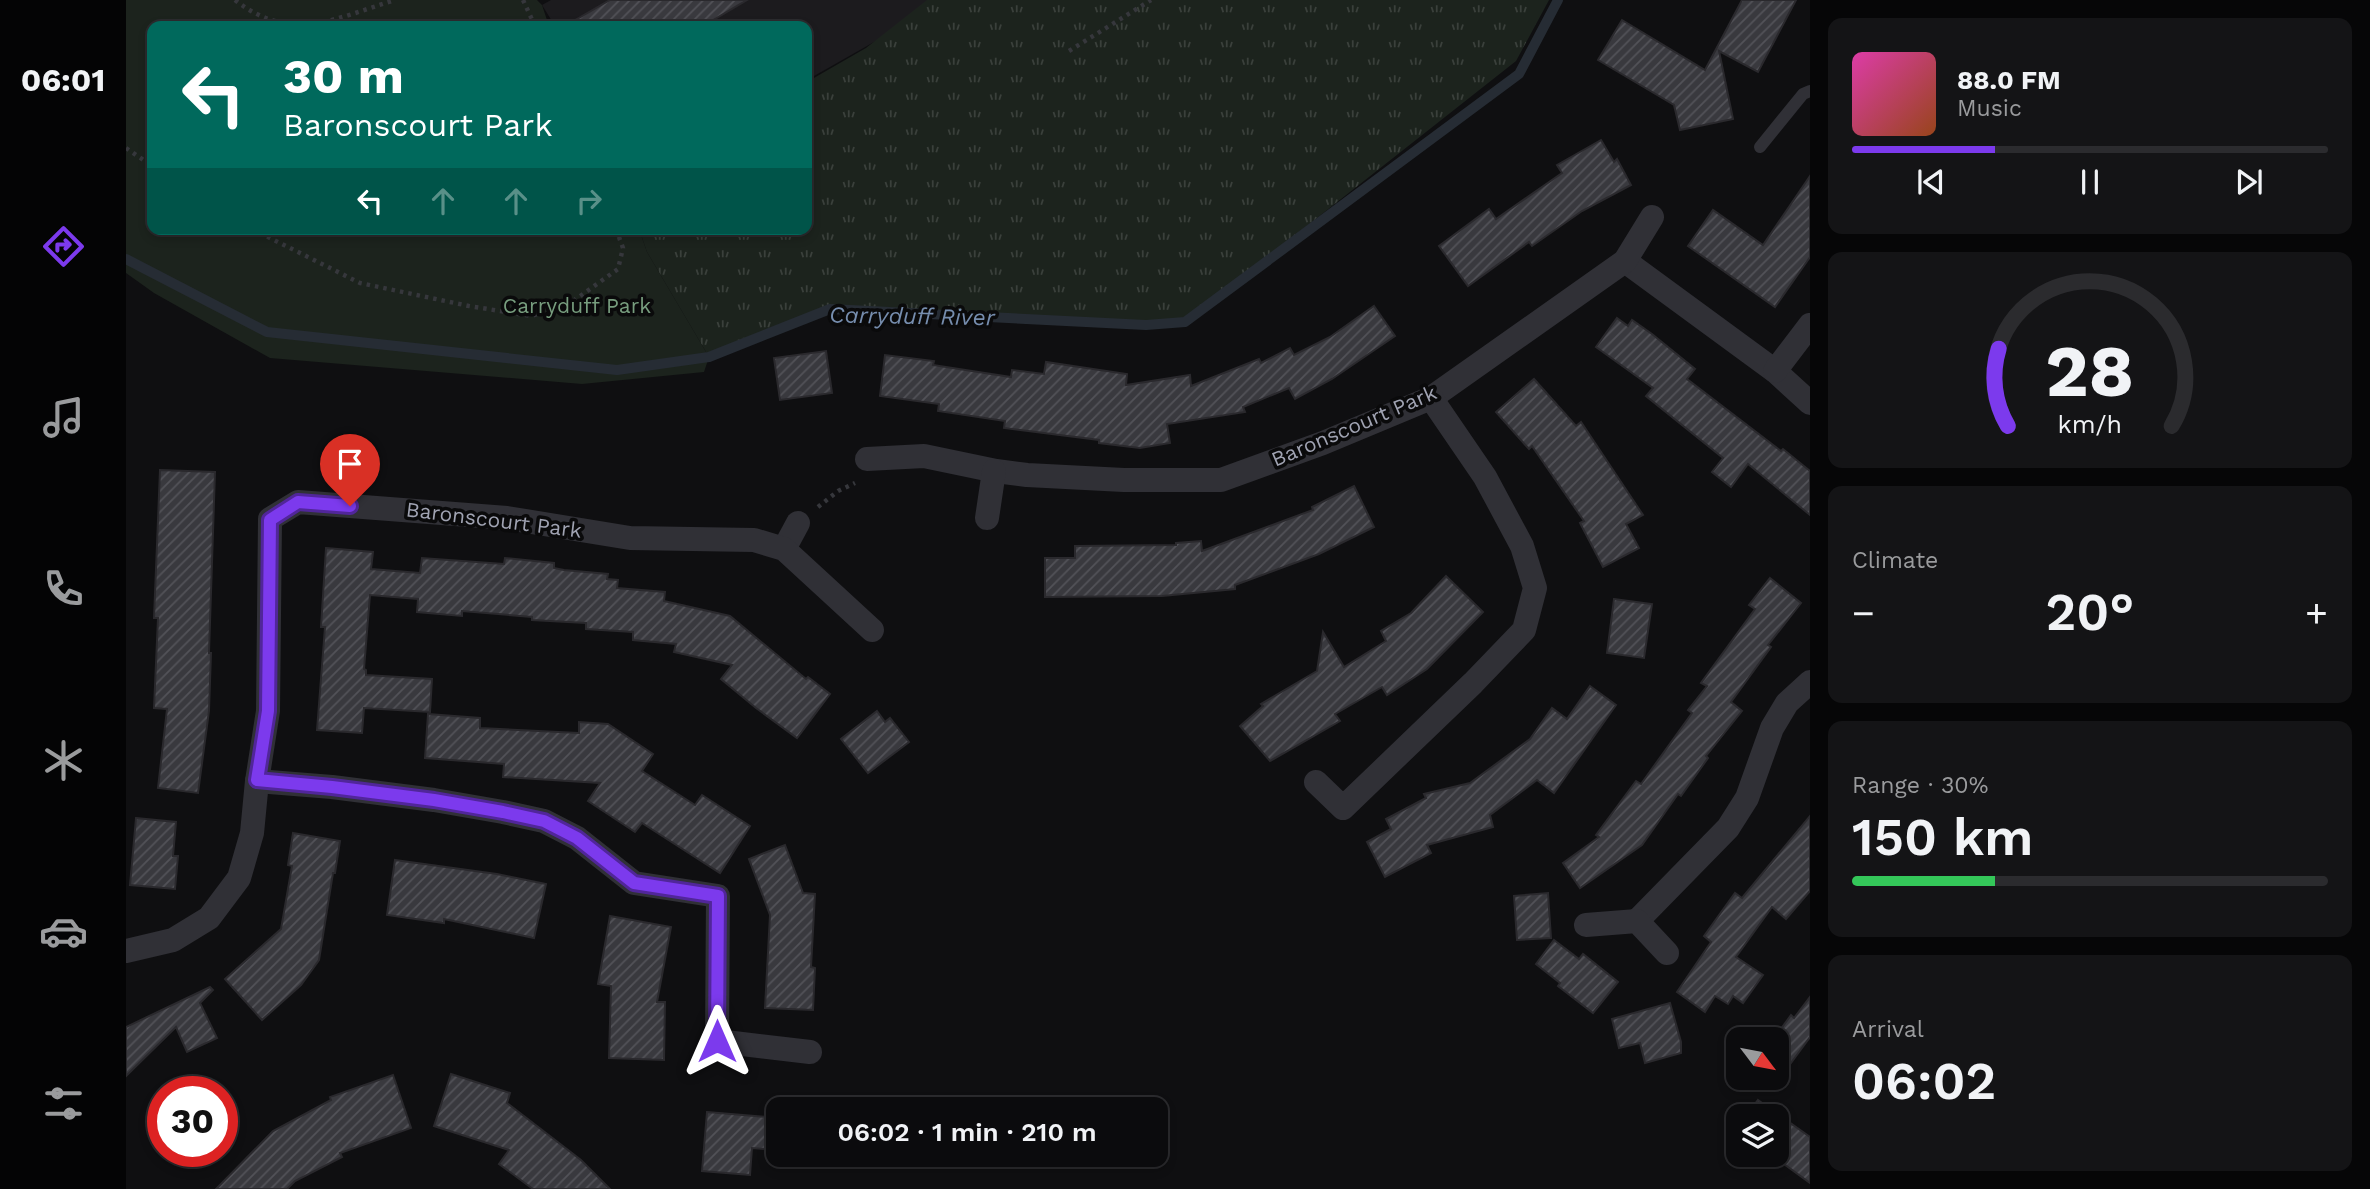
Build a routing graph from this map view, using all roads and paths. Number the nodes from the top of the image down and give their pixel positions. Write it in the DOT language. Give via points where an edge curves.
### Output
graph roads {
  1 [pos="235,0"];
  2 [pos="395,0"];
  3 [pos="523,0"];
  4 [pos="1152,0"];
  5 [pos="279,21"];
  6 [pos="329,21"];
  7 [pos="533,21"];
  8 [pos="1069,51"];
  9 [pos="1810,91"];
  10 [pos="1759,147"];
  11 [pos="126,148"];
  12 [pos="147,163"];
  13 [pos="1652,217"];
  14 [pos="264,235"];
  15 [pos="618,235"];
  16 [pos="1625,261"];
  17 [pos="1810,325"];
  18 [pos="1775,371"];
  19 [pos="1431,398"];
  20 [pos="1810,403"];
  21 [pos="867,460"];
  22 [pos="994,471"];
  23 [pos="987,518"];
  24 [pos="798,523"];
  25 [pos="784,549"];
  26 [pos="872,630"];
  27 [pos="1810,682"];
  28 [pos="257,780"];
  29 [pos="1317,782"];
  30 [pos="1637,921"];
  31 [pos="1586,925"];
  32 [pos="126,951"];
  33 [pos="1667,953"];
  34 [pos="810,1052"];
  1 -- 5 [label="path" via="251,12"];
  2 -- 6 [label="path"];
  3 -- 7 [label="path"];
  4 -- 8 [label="path"];
  9 -- 10 [label="lane"];
  11 -- 12 [label="path"];
  13 -- 16 [label="street, Baronscourt Park"];
  14 -- 15 [label="path" via="360,283 531,316 569,304 618,268 623,248"];
  16 -- 18 [label="street"];
  16 -- 19 [label="street, Baronscourt Park"];
  17 -- 18 [label="street"];
  18 -- 20 [label="street"];
  19 -- 22 [label="street, Baronscourt Park" via="1221,480 1124,480"];
  19 -- 29 [label="street" via="1485,477 1522,546 1535,588 1524,630 1343,808"];
  21 -- 22 [label="street, Baronscourt Park" via="924,456"];
  21 -- 24 [label="path" via="872,475 838,491"];
  22 -- 23 [label="street"];
  24 -- 25 [label="street"];
  25 -- 26 [label="street, Baronscourt Park"];
  25 -- 28 [label="street, Baronscourt Park" via="754,540 630,538 507,518 298,502 270,520 268,711"];
  27 -- 30 [label="street" via="1787,703 1772,728 1747,798 1728,828"];
  28 -- 32 [label="street" via="252,833 239,878 209,918 173,940"];
  28 -- 34 [label="street" via="434,800 544,821 577,838 634,883 718,896 717,1041"];
  30 -- 31 [label="street"];
  30 -- 33 [label="street"];
}
